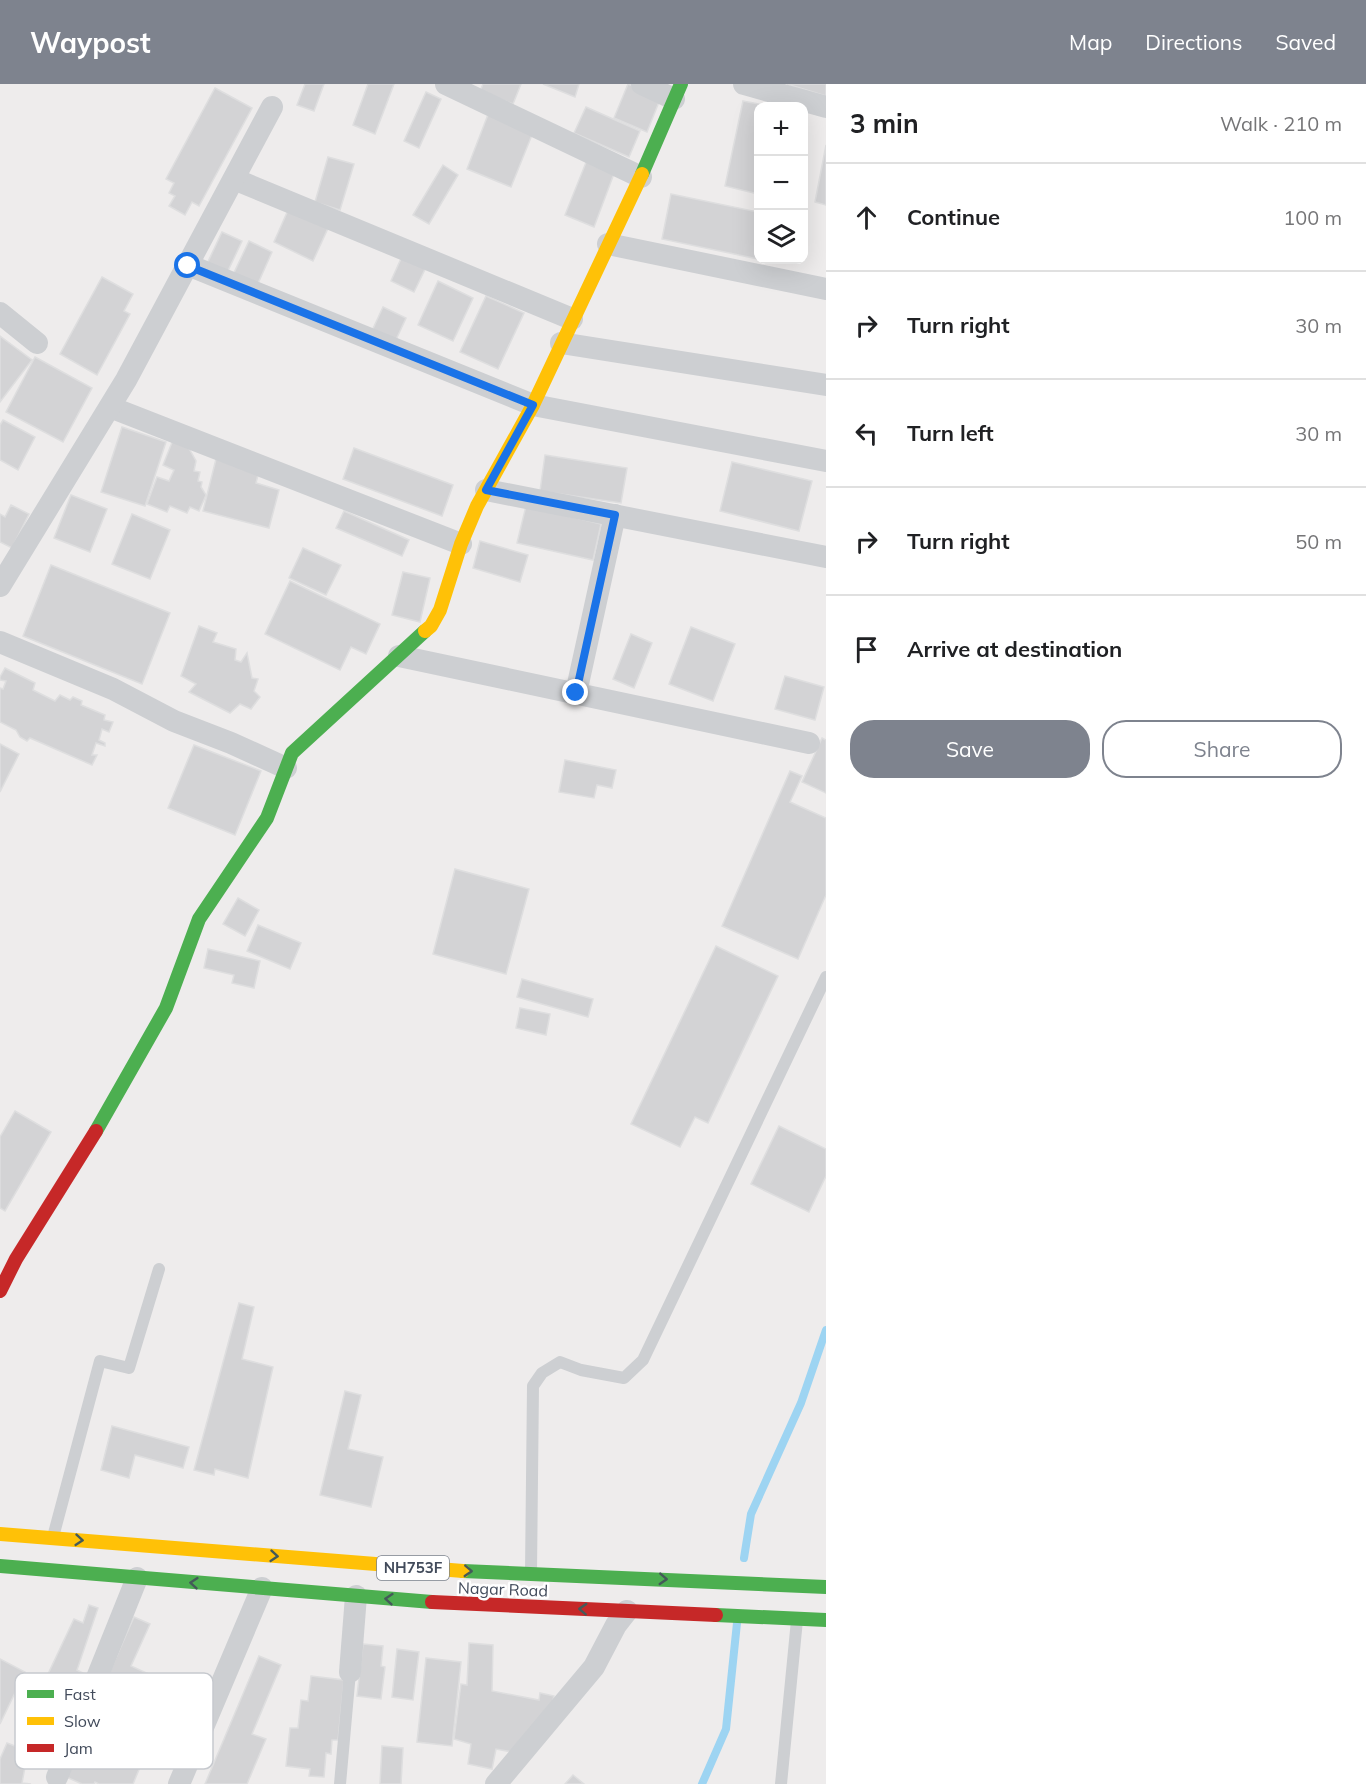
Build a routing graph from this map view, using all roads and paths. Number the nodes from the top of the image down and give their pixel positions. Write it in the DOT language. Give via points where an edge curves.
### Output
graph roads {
  1 [pos="446,84"];
  2 [pos="642,84"];
  3 [pos="744,84"];
  4 [pos="677,92"];
  5 [pos="272,107"];
  6 [pos="826,108"];
  7 [pos="641,177"];
  8 [pos="234,179"];
  9 [pos="608,244"];
  10 [pos="188,266"];
  11 [pos="826,289"];
  12 [pos="0,313"];
  13 [pos="572,319"];
  14 [pos="37,343"];
  15 [pos="561,343"];
  16 [pos="826,385"];
  17 [pos="533,405"];
  18 [pos="110,407"];
  19 [pos="826,461"];
  20 [pos="486,490"];
  21 [pos="615,515"];
  22 [pos="461,544"];
  23 [pos="826,557"];
  24 [pos="0,586"];
  25 [pos="0,642"];
  26 [pos="399,656"];
  27 [pos="576,693"];
  28 [pos="809,743"];
  29 [pos="286,768"];
  30 [pos="826,977"];
  31 [pos="159,1269"];
  32 [pos="0,1291"];
  33 [pos="0,1534"];
  34 [pos="52,1538"];
  35 [pos="1,1568"];
  36 [pos="531,1574"];
  37 [pos="136,1578"];
  38 [pos="826,1587"];
  39 [pos="262,1588"];
  40 [pos="356,1596"];
  41 [pos="627,1611"];
  42 [pos="798,1618"];
  43 [pos="826,1620"];
  44 [pos="350,1672"];
  45 [pos="98,1673"];
  46 [pos="213,1704"];
  47 [pos="60,1769"];
  48 [pos="185,1769"];
  49 [pos="57,1777"];
  50 [pos="179,1784"];
  51 [pos="340,1784"];
  52 [pos="496,1784"];
  53 [pos="781,1784"];
  1 -- 7 [label="street"];
  2 -- 4 [label="street"];
  3 -- 6 [label="street"];
  4 -- 7 [label="main road"];
  5 -- 8 [label="street"];
  7 -- 9 [label="main road"];
  8 -- 10 [label="street"];
  8 -- 13 [label="street"];
  9 -- 11 [label="street"];
  9 -- 13 [label="main road"];
  10 -- 17 [label="street"];
  10 -- 18 [label="street"];
  12 -- 14 [label="street"];
  13 -- 15 [label="main road"];
  15 -- 16 [label="street"];
  15 -- 17 [label="main road"];
  17 -- 19 [label="street"];
  17 -- 20 [label="main road"];
  18 -- 22 [label="street"];
  18 -- 24 [label="street"];
  20 -- 21 [label="street"];
  20 -- 22 [label="main road"];
  21 -- 23 [label="street"];
  21 -- 27 [label="street"];
  22 -- 26 [label="main road" via="440,610 431,626"];
  25 -- 29 [label="street"];
  26 -- 27 [label="street"];
  26 -- 29 [label="main road" via="292,753"];
  27 -- 28 [label="street"];
  29 -- 32 [label="main road" via="267,818 199,919 166,1008"];
  30 -- 36 [label="lane" via="643,1360 624,1378 560,1362 543,1373 533,1386"];
  31 -- 34 [label="lane" via="129,1368 100,1361"];
  33 -- 34 [label="main road, Nagar Road / NH753F"];
  34 -- 36 [label="main road, Nagar Road / NH753F, one-way" via="423,1569"];
  35 -- 37 [label="main road, Nagar Road / NH753F"];
  36 -- 38 [label="main road, Nagar Road / NH753F, one-way"];
  39 -- 37 [label="main road, Nagar Road / NH753F, one-way"];
  37 -- 45 [label="street"];
  39 -- 40 [label="main road, Nagar Road / NH753F"];
  39 -- 46 [label="street"];
  41 -- 40 [label="main road, Nagar Road / NH753F, one-way"];
  40 -- 44 [label="street"];
  41 -- 42 [label="main road, Nagar Road / NH753F"];
  41 -- 52 [label="street" via="594,1667"];
  42 -- 43 [label="main road, Nagar Road / NH753F"];
  42 -- 53 [label="lane"];
  44 -- 51 [label="lane"];
  47 -- 49 [label="street"];
  48 -- 50 [label="street"];
}
